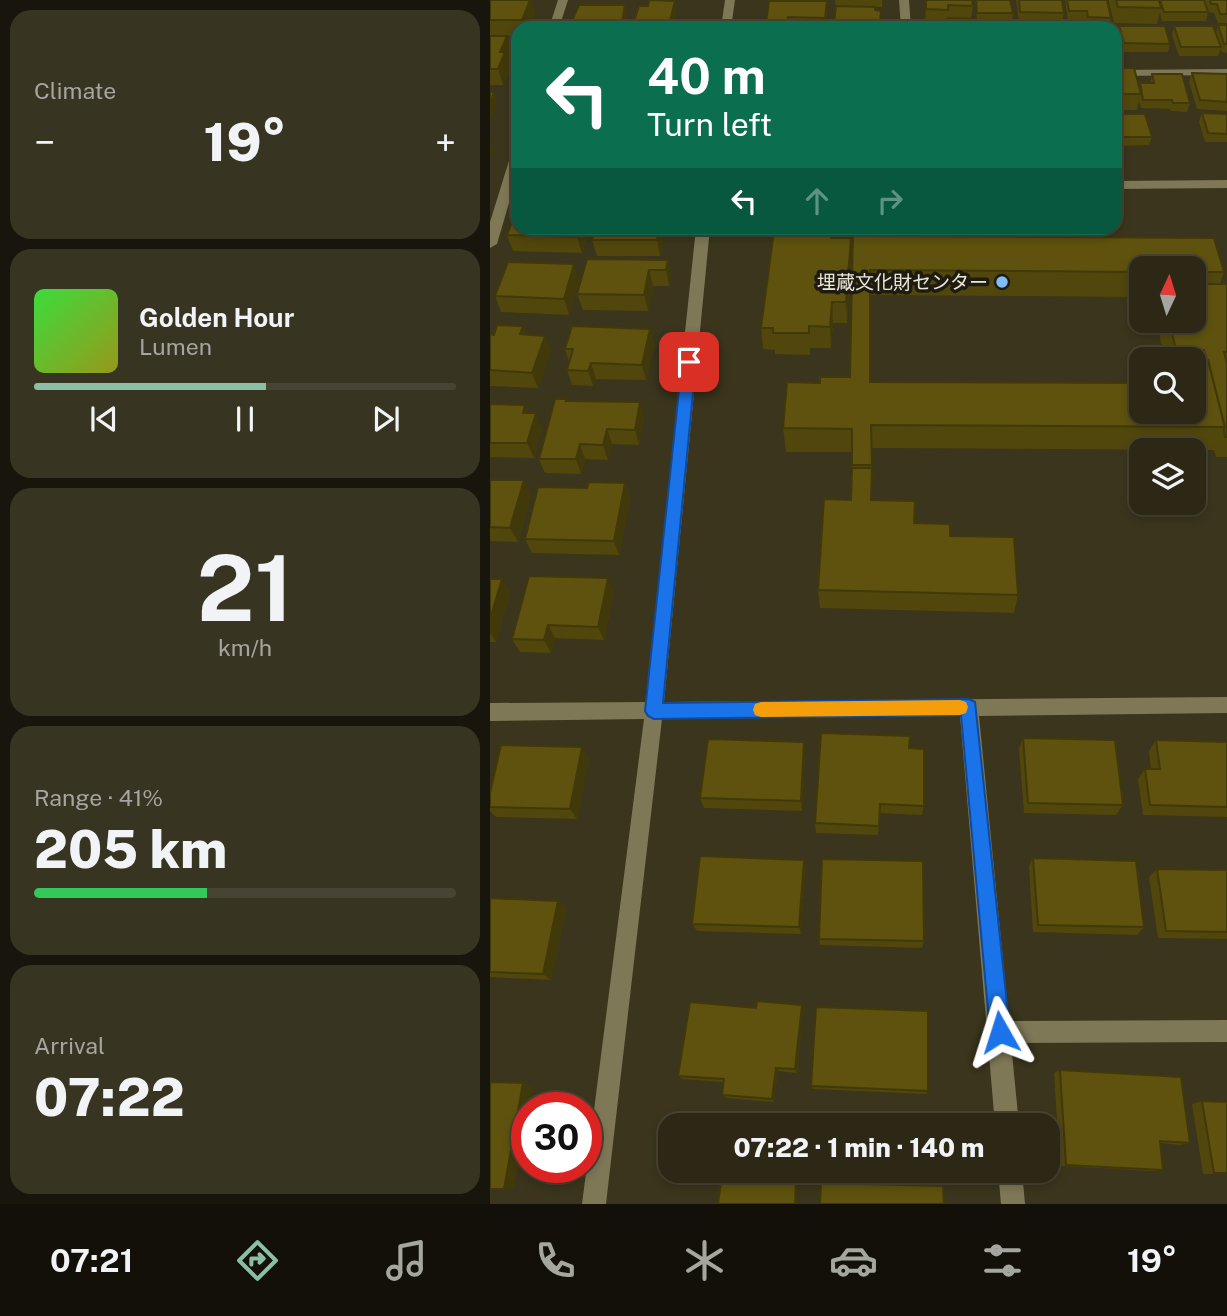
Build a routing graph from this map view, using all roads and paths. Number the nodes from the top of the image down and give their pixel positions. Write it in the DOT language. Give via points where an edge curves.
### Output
graph roads {
  1 [pos="563,0"];
  2 [pos="730,0"];
  3 [pos="904,0"];
  4 [pos="556,21"];
  5 [pos="727,21"];
  6 [pos="906,21"];
  7 [pos="1227,72"];
  8 [pos="1122,73"];
  9 [pos="511,169"];
  10 [pos="1227,184"];
  11 [pos="1122,185"];
  12 [pos="496,208"];
  13 [pos="702,235"];
  14 [pos="490,244"];
  15 [pos="1227,705"];
  16 [pos="969,707"];
  17 [pos="654,711"];
  18 [pos="490,712"];
  19 [pos="1227,1031"];
  20 [pos="1000,1032"];
  21 [pos="1006,1113"];
  22 [pos="1011,1183"];
  23 [pos="594,1204"];
  24 [pos="1013,1204"];
  1 -- 4 [label="street"];
  2 -- 5 [label="street"];
  3 -- 6 [label="street"];
  7 -- 8 [label="street"];
  9 -- 12 [label="street"];
  10 -- 11 [label="street"];
  12 -- 14 [label="street"];
  13 -- 17 [label="street"];
  15 -- 16 [label="street"];
  16 -- 17 [label="street"];
  16 -- 20 [label="street"];
  17 -- 18 [label="street"];
  17 -- 23 [label="street"];
  19 -- 20 [label="street"];
  20 -- 21 [label="street"];
  22 -- 24 [label="street"];
}
